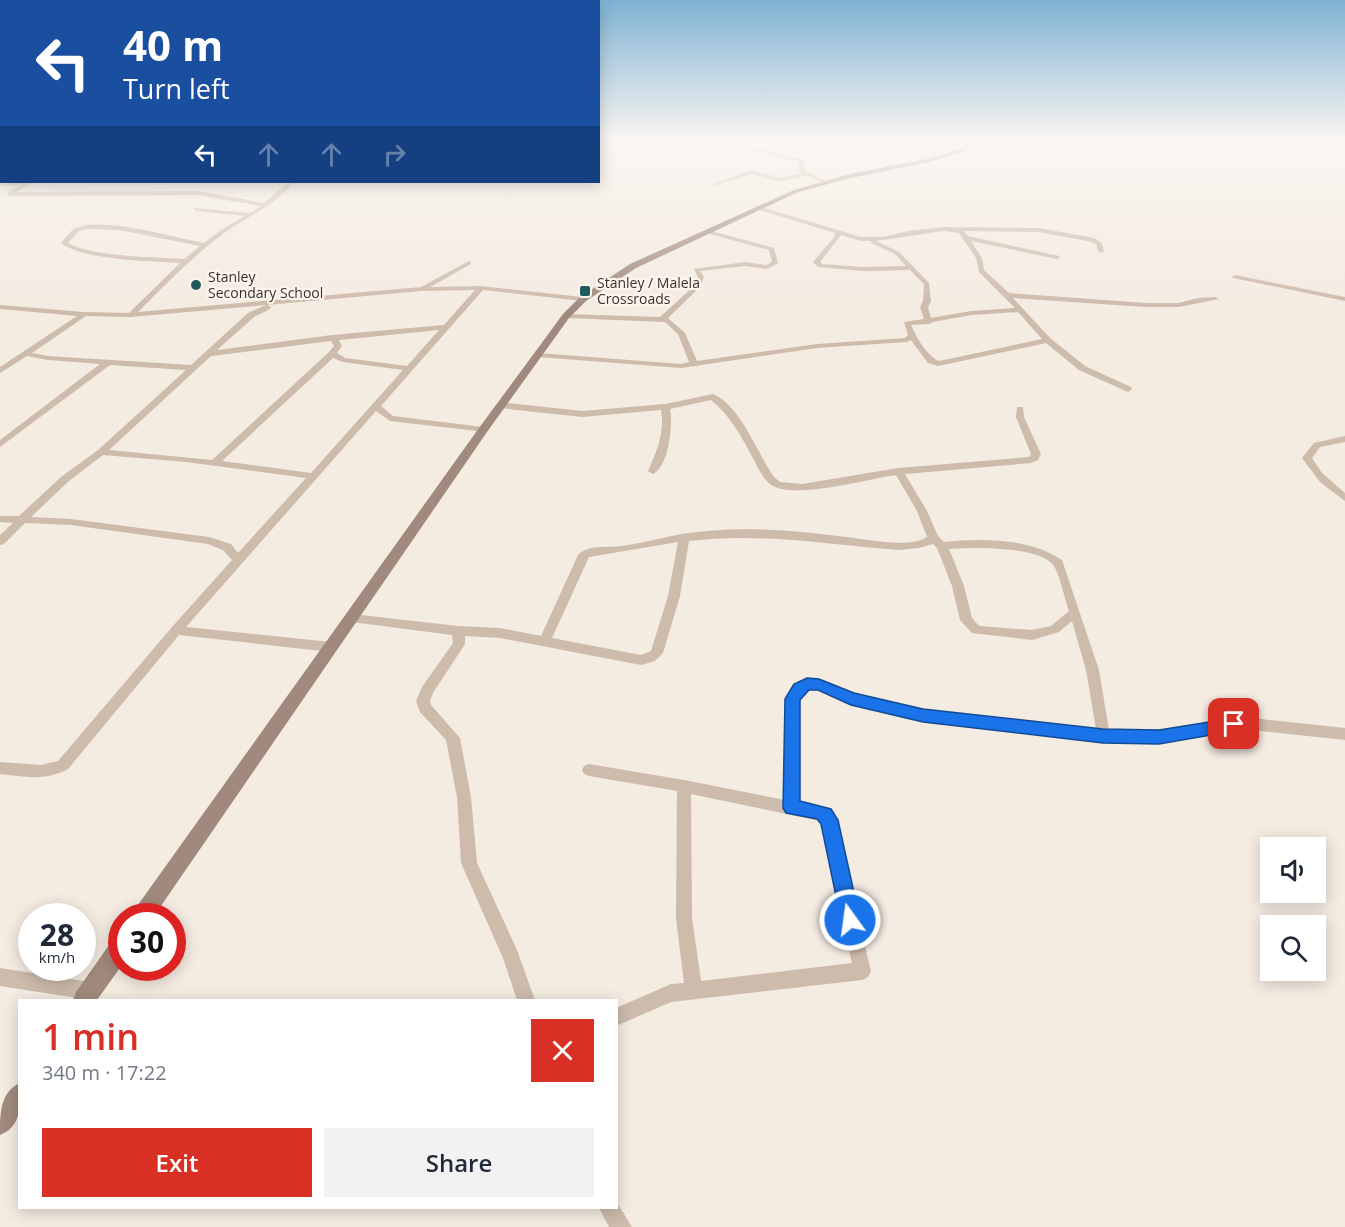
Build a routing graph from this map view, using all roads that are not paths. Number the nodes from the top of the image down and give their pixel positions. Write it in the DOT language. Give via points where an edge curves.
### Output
graph roads {
  1 [pos="223,196"];
  2 [pos="275,196"];
  3 [pos="788,196"];
  4 [pos="264,206"];
  5 [pos="758,208"];
  6 [pos="196,209"];
  7 [pos="251,215"];
  8 [pos="956,230"];
  9 [pos="708,232"];
  10 [pos="838,232"];
  11 [pos="968,238"];
  12 [pos="861,239"];
  13 [pos="205,245"];
  14 [pos="1101,251"];
  15 [pos="1057,257"];
  16 [pos="185,261"];
  17 [pos="469,263"];
  18 [pos="910,268"];
  19 [pos="1235,277"];
  20 [pos="481,288"];
  21 [pos="421,289"];
  22 [pos="1007,296"];
  23 [pos="583,299"];
  24 [pos="1215,299"];
  25 [pos="1345,299"];
  26 [pos="271,304"];
  27 [pos="0,307"];
  28 [pos="241,307"];
  29 [pos="1020,310"];
  30 [pos="84,314"];
  31 [pos="131,315"];
  32 [pos="251,315"];
  33 [pos="566,316"];
  34 [pos="663,319"];
  35 [pos="929,322"];
  36 [pos="447,327"];
  37 [pos="360,335"];
  38 [pos="912,336"];
  39 [pos="332,338"];
  40 [pos="1047,340"];
  41 [pos="335,350"];
  42 [pos="27,354"];
  43 [pos="207,354"];
  44 [pos="538,355"];
  45 [pos="39,357"];
  46 [pos="13,362"];
  47 [pos="107,363"];
  48 [pos="694,364"];
  49 [pos="192,368"];
  50 [pos="410,369"];
  51 [pos="0,371"];
  52 [pos="1128,389"];
  53 [pos="500,405"];
  54 [pos="376,407"];
  55 [pos="665,407"];
  56 [pos="1020,409"];
  57 [pos="390,418"];
  58 [pos="362,423"];
  59 [pos="483,429"];
  60 [pos="1345,439"];
  61 [pos="0,444"];
  62 [pos="101,452"];
  63 [pos="214,463"];
  64 [pos="653,471"];
  65 [pos="898,471"];
  66 [pos="313,476"];
  67 [pos="1345,498"];
  68 [pos="38,505"];
  69 [pos="0,519"];
  70 [pos="45,519"];
  71 [pos="24,521"];
  72 [pos="684,537"];
  73 [pos="0,541"];
  74 [pos="938,542"];
  75 [pos="239,561"];
  76 [pos="1075,612"];
  77 [pos="352,618"];
  78 [pos="176,630"];
  79 [pos="458,631"];
  80 [pos="545,641"];
  81 [pos="331,647"];
  82 [pos="1345,734"];
  83 [pos="1103,736"];
  84 [pos="0,768"];
  85 [pos="589,770"];
  86 [pos="684,786"];
  87 [pos="792,808"];
  88 [pos="151,903"];
  89 [pos="108,966"];
  90 [pos="0,977"];
  91 [pos="694,991"];
  92 [pos="87,996"];
  93 [pos="526,999"];
  94 [pos="618,1016"];
  95 [pos="18,1098"];
  96 [pos="0,1123"];
  97 [pos="610,1209"];
  98 [pos="621,1227"];
  1 -- 4 [label="street"];
  2 -- 4 [label="street"];
  3 -- 5 [label="main road"];
  4 -- 7 [label="street"];
  5 -- 9 [label="main road"];
  5 -- 10 [label="street"];
  6 -- 7 [label="street"];
  7 -- 13 [label="street"];
  8 -- 11 [label="street"];
  8 -- 12 [label="street" via="914,232 883,240"];
  8 -- 14 [label="street" via="1039,230 1094,240"];
  9 -- 23 [label="main road" via="633,266"];
  9 -- 34 [label="street" via="772,249 775,263 767,267 745,264 696,270 701,277 698,286"];
  10 -- 12 [label="street"];
  10 -- 18 [label="street" via="817,264"];
  11 -- 15 [label="street"];
  11 -- 22 [label="street" via="981,271"];
  12 -- 18 [label="street" via="897,253"];
  13 -- 16 [label="street"];
  13 -- 16 [label="street" via="126,229 93,227 75,231 64,243 70,248 102,254"];
  16 -- 31 [label="street"];
  17 -- 21 [label="street"];
  18 -- 35 [label="street" via="927,284 924,307"];
  19 -- 25 [label="street"];
  20 -- 21 [label="street"];
  20 -- 23 [label="street"];
  20 -- 36 [label="street"];
  21 -- 26 [label="street"];
  22 -- 24 [label="street" via="1144,305"];
  22 -- 29 [label="street"];
  23 -- 33 [label="main road"];
  26 -- 28 [label="street"];
  26 -- 32 [label="street"];
  27 -- 30 [label="street"];
  28 -- 31 [label="street"];
  28 -- 32 [label="street"];
  29 -- 35 [label="street" via="971,313"];
  29 -- 40 [label="street"];
  30 -- 31 [label="street"];
  30 -- 42 [label="street"];
  32 -- 43 [label="street"];
  33 -- 34 [label="street"];
  33 -- 44 [label="main road"];
  34 -- 48 [label="street" via="681,333"];
  35 -- 38 [label="street" via="907,324"];
  36 -- 37 [label="street"];
  36 -- 50 [label="street"];
  37 -- 39 [label="street"];
  37 -- 41 [label="street"];
  38 -- 40 [label="street" via="931,361 938,364"];
  38 -- 48 [label="street" via="907,340 817,346"];
  39 -- 41 [label="street" via="337,342"];
  39 -- 43 [label="street"];
  40 -- 52 [label="street" via="1082,368"];
  41 -- 50 [label="street" via="343,360"];
  41 -- 63 [label="street"];
  42 -- 45 [label="street"];
  42 -- 46 [label="street"];
  43 -- 49 [label="street"];
  44 -- 48 [label="street"];
  44 -- 53 [label="main road"];
  45 -- 46 [label="street"];
  45 -- 47 [label="street"];
  46 -- 51 [label="street"];
  47 -- 49 [label="street"];
  47 -- 61 [label="street"];
  49 -- 62 [label="street"];
  50 -- 54 [label="street"];
  53 -- 55 [label="street" via="574,414"];
  53 -- 59 [label="main road"];
  54 -- 57 [label="street"];
  54 -- 58 [label="street"];
  55 -- 64 [label="street" via="666,438"];
  55 -- 65 [label="street" via="716,398 746,433 777,484 804,486"];
  56 -- 65 [label="street" via="1035,458"];
  57 -- 58 [label="street"];
  57 -- 59 [label="street"];
  58 -- 66 [label="street"];
  59 -- 77 [label="main road"];
  60 -- 67 [label="street" via="1317,445 1307,458 1322,479"];
  62 -- 63 [label="street"];
  62 -- 68 [label="street"];
  63 -- 66 [label="street"];
  65 -- 74 [label="street"];
  66 -- 75 [label="street"];
  68 -- 70 [label="street"];
  68 -- 71 [label="street"];
  69 -- 71 [label="street"];
  70 -- 71 [label="street"];
  70 -- 75 [label="street" via="209,541 227,547"];
  71 -- 73 [label="street"];
  72 -- 74 [label="street" via="766,534 897,546"];
  72 -- 80 [label="street" via="584,555"];
  72 -- 80 [label="street" via="674,596 655,656 641,660 614,657"];
  74 -- 76 [label="street" via="994,544 1053,558"];
  74 -- 76 [label="street" via="958,586 966,620 976,630 1032,635 1064,623"];
  75 -- 78 [label="street"];
  76 -- 83 [label="street" via="1101,705"];
  77 -- 79 [label="street"];
  77 -- 81 [label="main road"];
  78 -- 81 [label="street"];
  78 -- 84 [label="street" via="63,765 42,772"];
  79 -- 80 [label="street"];
  79 -- 93 [label="street" via="459,644 423,701 453,738 464,797 469,863"];
  81 -- 88 [label="main road"];
  82 -- 83 [label="street" via="1243,723 1159,737"];
  83 -- 87 [label="street" via="923,716 851,699 819,684 807,684 792,699"];
  85 -- 86 [label="street"];
  86 -- 87 [label="street"];
  86 -- 91 [label="street" via="684,918"];
  87 -- 91 [label="street" via="817,812 829,820 862,970"];
  89 -- 92 [label="main road"];
  90 -- 92 [label="street"];
  91 -- 94 [label="street" via="671,993"];
  95 -- 96 [label="main road"];
  97 -- 98 [label="street"];
}
